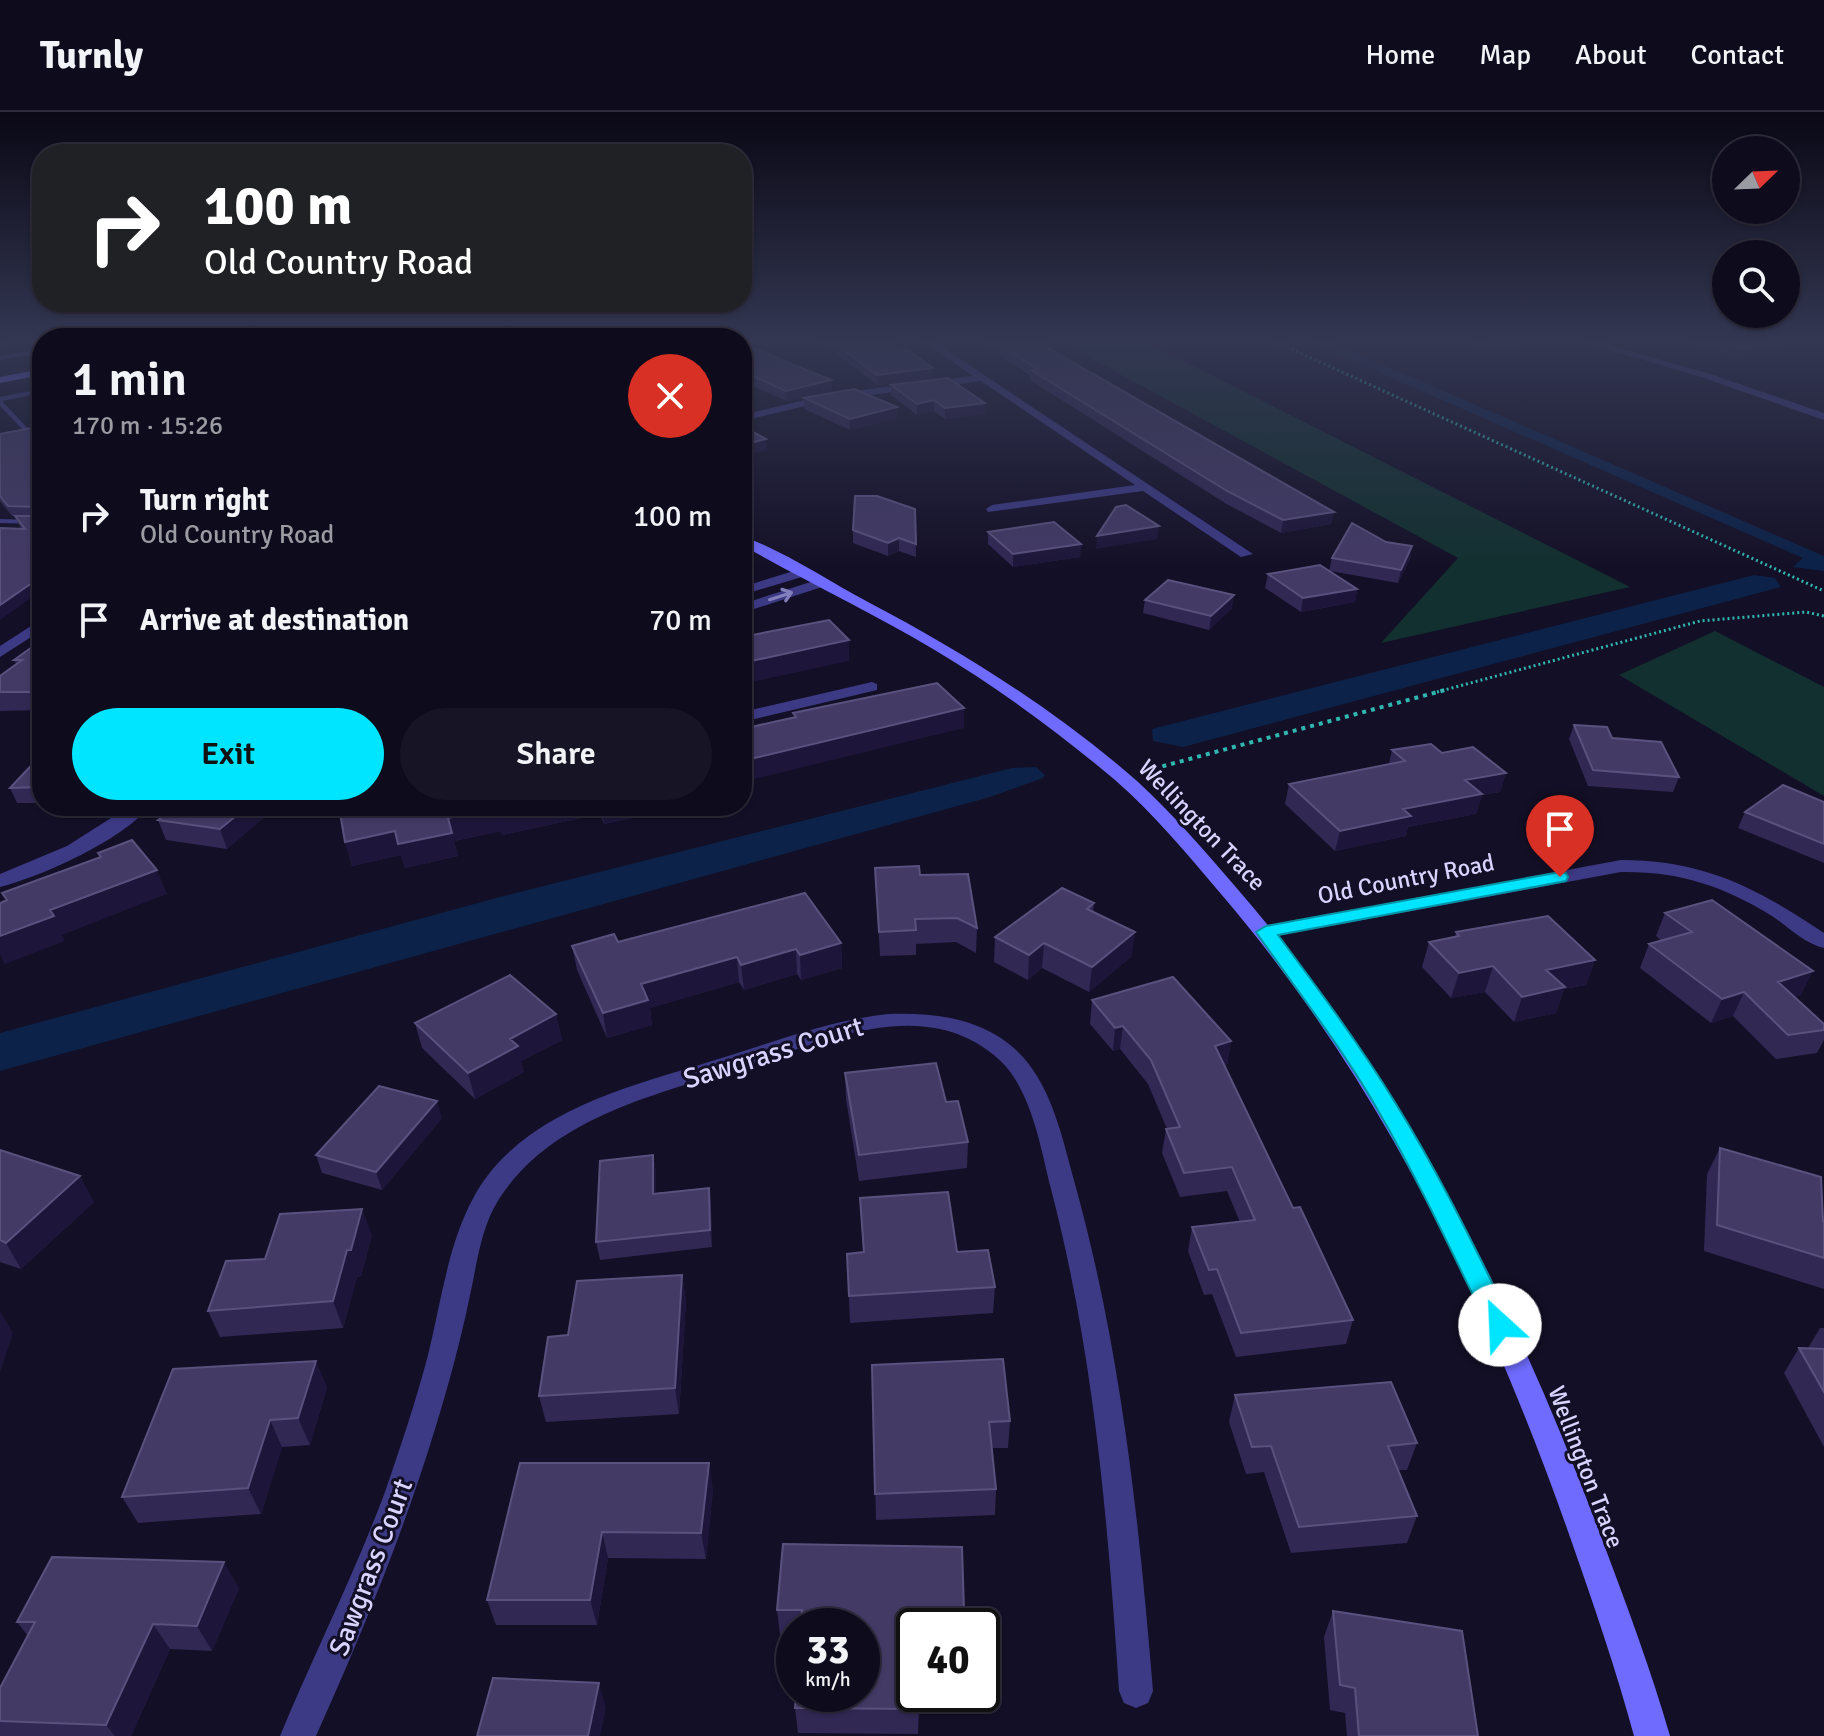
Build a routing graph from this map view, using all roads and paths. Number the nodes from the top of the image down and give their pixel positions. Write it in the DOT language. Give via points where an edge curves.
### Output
graph roads {
  1 [pos="16,419"];
  2 [pos="1044,419"];
  3 [pos="1445,419"];
  4 [pos="31,435"];
  5 [pos="15,438"];
  6 [pos="1145,487"];
  7 [pos="992,509"];
  8 [pos="0,521"];
  9 [pos="32,522"];
  10 [pos="752,546"];
  11 [pos="1246,554"];
  12 [pos="810,578"];
  13 [pos="752,589"];
  14 [pos="1824,591"];
  15 [pos="752,604"];
  16 [pos="1824,616"];
  17 [pos="32,630"];
  18 [pos="0,653"];
  19 [pos="872,687"];
  20 [pos="752,715"];
  21 [pos="1121,777"];
  22 [pos="127,816"];
  23 [pos="0,881"];
  24 [pos="1266,932"];
  25 [pos="1824,942"];
  26 [pos="1136,1691"];
  27 [pos="298,1736"];
  28 [pos="1652,1736"];
  1 -- 4 [label="lane"];
  2 -- 6 [label="street"];
  3 -- 14 [label="path"];
  4 -- 5 [label="lane"];
  6 -- 7 [label="street"];
  6 -- 11 [label="street"];
  8 -- 9 [label="lane"];
  10 -- 12 [label="street, Wellington Trace"];
  12 -- 13 [label="street"];
  15 -- 12 [label="street, one-way"];
  12 -- 21 [label="street, Wellington Trace" via="992,679"];
  16 -- 21 [label="path" via="1806,612 1700,621"];
  17 -- 18 [label="street"];
  19 -- 20 [label="street"];
  21 -- 24 [label="street, Wellington Trace"];
  22 -- 23 [label="street" via="67,853"];
  24 -- 25 [label="street, Old Country Road" via="1643,864 1691,870 1728,883"];
  24 -- 28 [label="street, Wellington Trace" via="1380,1096 1450,1219 1513,1351 1577,1512"];
  26 -- 27 [label="street, Sawgrass Court" via="1106,1373 1081,1246 1043,1117 1025,1076 998,1047 958,1027 887,1019 843,1027 582,1114 531,1145 492,1186 469,1235 432,1399 388,1531"];
}
